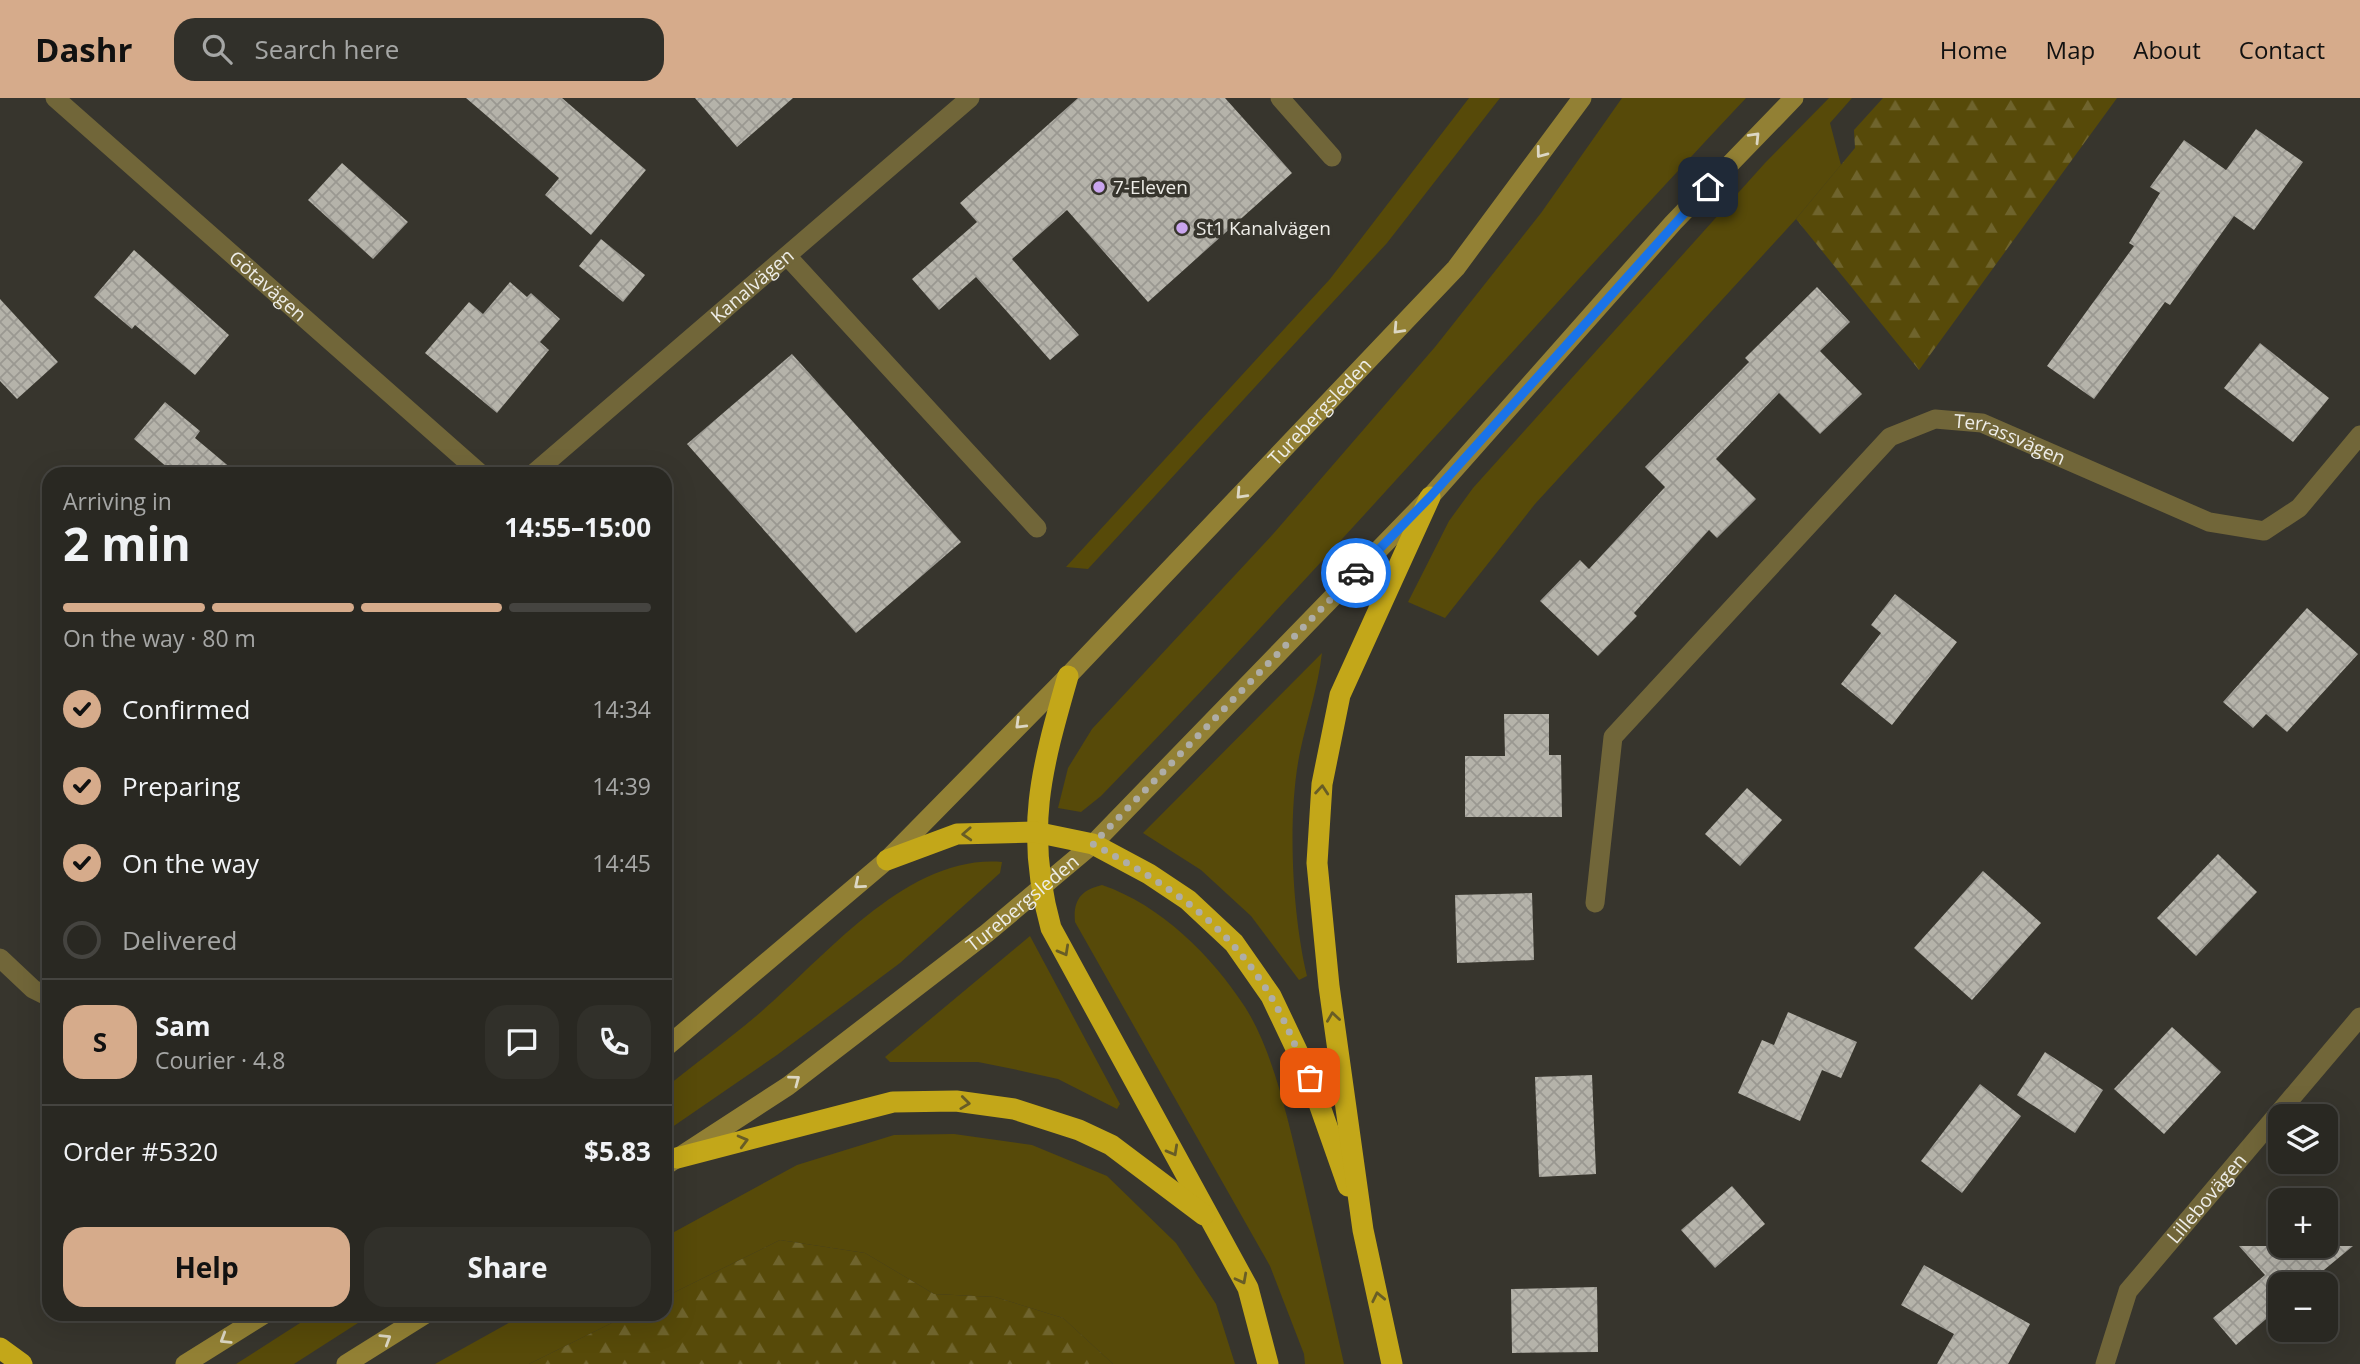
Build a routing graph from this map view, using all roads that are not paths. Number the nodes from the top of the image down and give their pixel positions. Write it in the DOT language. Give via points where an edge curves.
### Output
graph roads {
  1 [pos="55,98"];
  2 [pos="970,98"];
  3 [pos="1280,98"];
  4 [pos="1582,98"];
  5 [pos="1794,98"];
  6 [pos="1332,157"];
  7 [pos="788,257"];
  8 [pos="2360,435"];
  9 [pos="473,467"];
  10 [pos="541,467"];
  11 [pos="1430,497"];
  12 [pos="1037,528"];
  13 [pos="1068,676"];
  14 [pos="1035,832"];
  15 [pos="1093,844"];
  16 [pos="887,860"];
  17 [pos="1040,888"];
  18 [pos="1595,903"];
  19 [pos="0,958"];
  20 [pos="42,994"];
  21 [pos="2360,1017"];
  22 [pos="672,1042"];
  23 [pos="672,1161"];
  24 [pos="672,1162"];
  25 [pos="1210,1219"];
  26 [pos="1363,1230"];
  27 [pos="254,1321"];
  28 [pos="415,1321"];
  29 [pos="0,1348"];
  30 [pos="22,1364"];
  31 [pos="185,1364"];
  32 [pos="346,1364"];
  33 [pos="1268,1364"];
  34 [pos="1392,1364"];
  35 [pos="2105,1364"];
  1 -- 9 [label="street, Götavägen"];
  2 -- 7 [label="street, Kanalvägen"];
  3 -- 6 [label="street"];
  4 -- 13 [label="main road, Turebergsleden, one-way" via="1456,268"];
  11 -- 5 [label="main road, Turebergsleden, one-way" via="1673,223"];
  7 -- 10 [label="street, Kanalvägen"];
  7 -- 12 [label="street"];
  8 -- 18 [label="street, Terrassvägen" via="2299,508 2264,531 2209,522 1982,423 1934,419 1889,437 1613,737"];
  11 -- 15 [label="main road, Turebergsleden"];
  26 -- 11 [label="highway, one-way" via="1317,863 1322,784 1340,695"];
  13 -- 14 [label="highway" via="1045,756"];
  13 -- 16 [label="main road, Turebergsleden, one-way"];
  14 -- 15 [label="highway"];
  14 -- 16 [label="highway, one-way" via="957,834"];
  14 -- 17 [label="highway"];
  15 -- 17 [label="main road, Turebergsleden"];
  15 -- 26 [label="highway" via="1188,900 1234,943 1271,996 1310,1078"];
  16 -- 22 [label="main road, Turebergsleden, one-way"];
  23 -- 17 [label="main road, Turebergsleden, one-way" via="788,1086"];
  17 -- 25 [label="highway, one-way" via="1051,928"];
  19 -- 20 [label="street"];
  21 -- 35 [label="street, Lillebovägen" via="2128,1291"];
  24 -- 25 [label="highway, one-way" via="893,1102 956,1101 1014,1109 1079,1130 1111,1145"];
  25 -- 33 [label="highway, one-way" via="1248,1288"];
  34 -- 26 [label="highway, one-way"];
  27 -- 31 [label="main road, one-way"];
  32 -- 28 [label="main road, one-way"];
  29 -- 30 [label="highway"];
}
